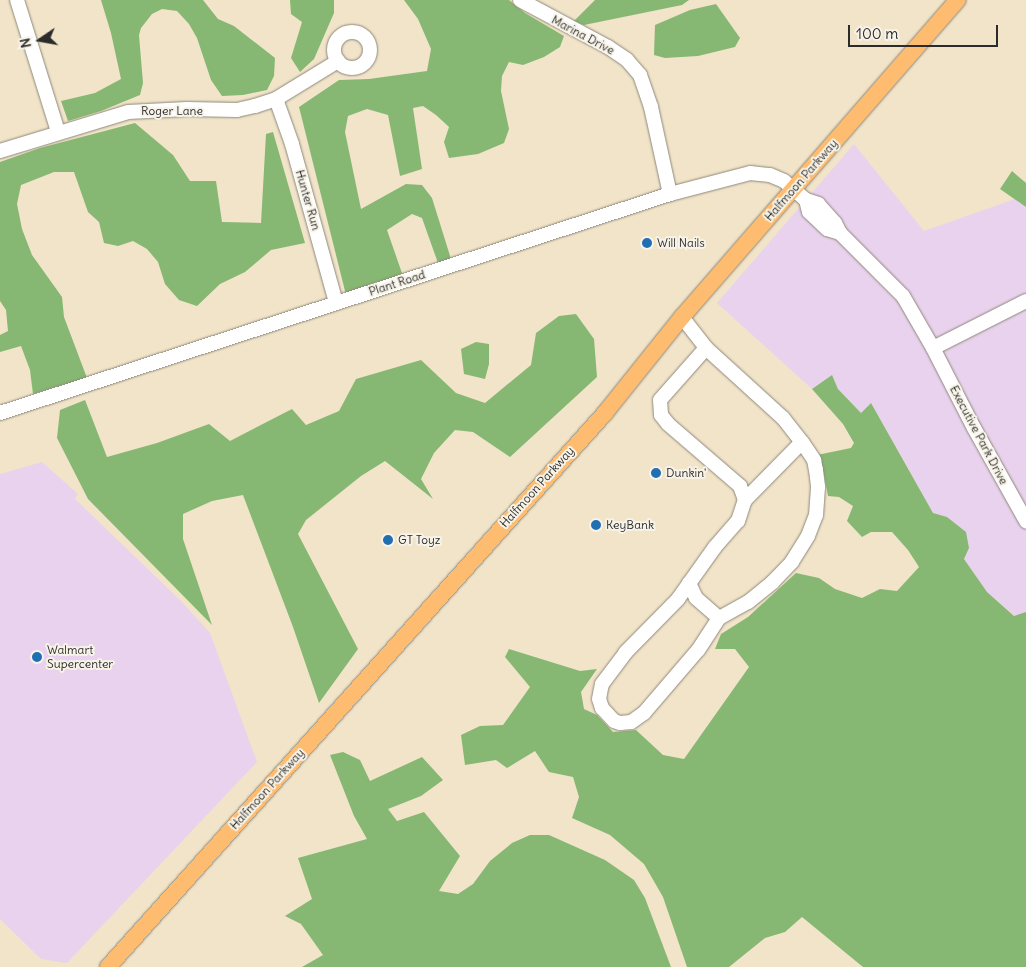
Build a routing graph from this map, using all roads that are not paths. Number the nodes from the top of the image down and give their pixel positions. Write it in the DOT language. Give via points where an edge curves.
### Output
graph roads {
  1 [pos="17,0"];
  2 [pos="520,0"];
  3 [pos="958,0"];
  4 [pos="338,61"];
  5 [pos="276,99"];
  6 [pos="58,132"];
  7 [pos="0,151"];
  8 [pos="794,188"];
  9 [pos="670,194"];
  10 [pos="1026,301"];
  11 [pos="336,303"];
  12 [pos="682,317"];
  13 [pos="706,348"];
  14 [pos="933,348"];
  15 [pos="0,413"];
  16 [pos="802,442"];
  17 [pos="746,500"];
  18 [pos="1026,521"];
  19 [pos="688,584"];
  20 [pos="719,618"];
  21 [pos="108,967"];
  1 -- 6 [label="street"];
  2 -- 9 [label="street, Marina Drive" via="608,47 627,60 640,75 651,107"];
  3 -- 8 [label="main road, Halfmoon Parkway"];
  4 -- 5 [label="street, Roger Lane"];
  5 -- 6 [label="street, Roger Lane" via="237,110 128,112"];
  5 -- 11 [label="street, Hunter Run" via="292,144"];
  6 -- 7 [label="street, Roger Lane"];
  8 -- 9 [label="street, Plant Road" via="770,175 750,173"];
  8 -- 12 [label="main road, Halfmoon Parkway"];
  8 -- 14 [label="street, Executive Park Drive" via="806,200 818,204 840,233 902,296"];
  9 -- 11 [label="street, Plant Road"];
  10 -- 14 [label="street"];
  11 -- 15 [label="street, Plant Road"];
  12 -- 13 [label="street"];
  12 -- 21 [label="main road, Halfmoon Parkway" via="605,413"];
  13 -- 16 [label="street" via="783,418"];
  13 -- 17 [label="street" via="660,400 662,415 668,424 740,486"];
  14 -- 18 [label="street, Executive Park Drive"];
  16 -- 17 [label="street"];
  16 -- 20 [label="street" via="814,460 818,487 816,515 808,536 792,562 773,582 748,602"];
  17 -- 19 [label="street" via="738,521"];
  19 -- 20 [label="street" via="696,598"];
  19 -- 20 [label="street" via="678,599 625,653 602,684 602,708 620,723 631,722 644,713 698,650"];
}
